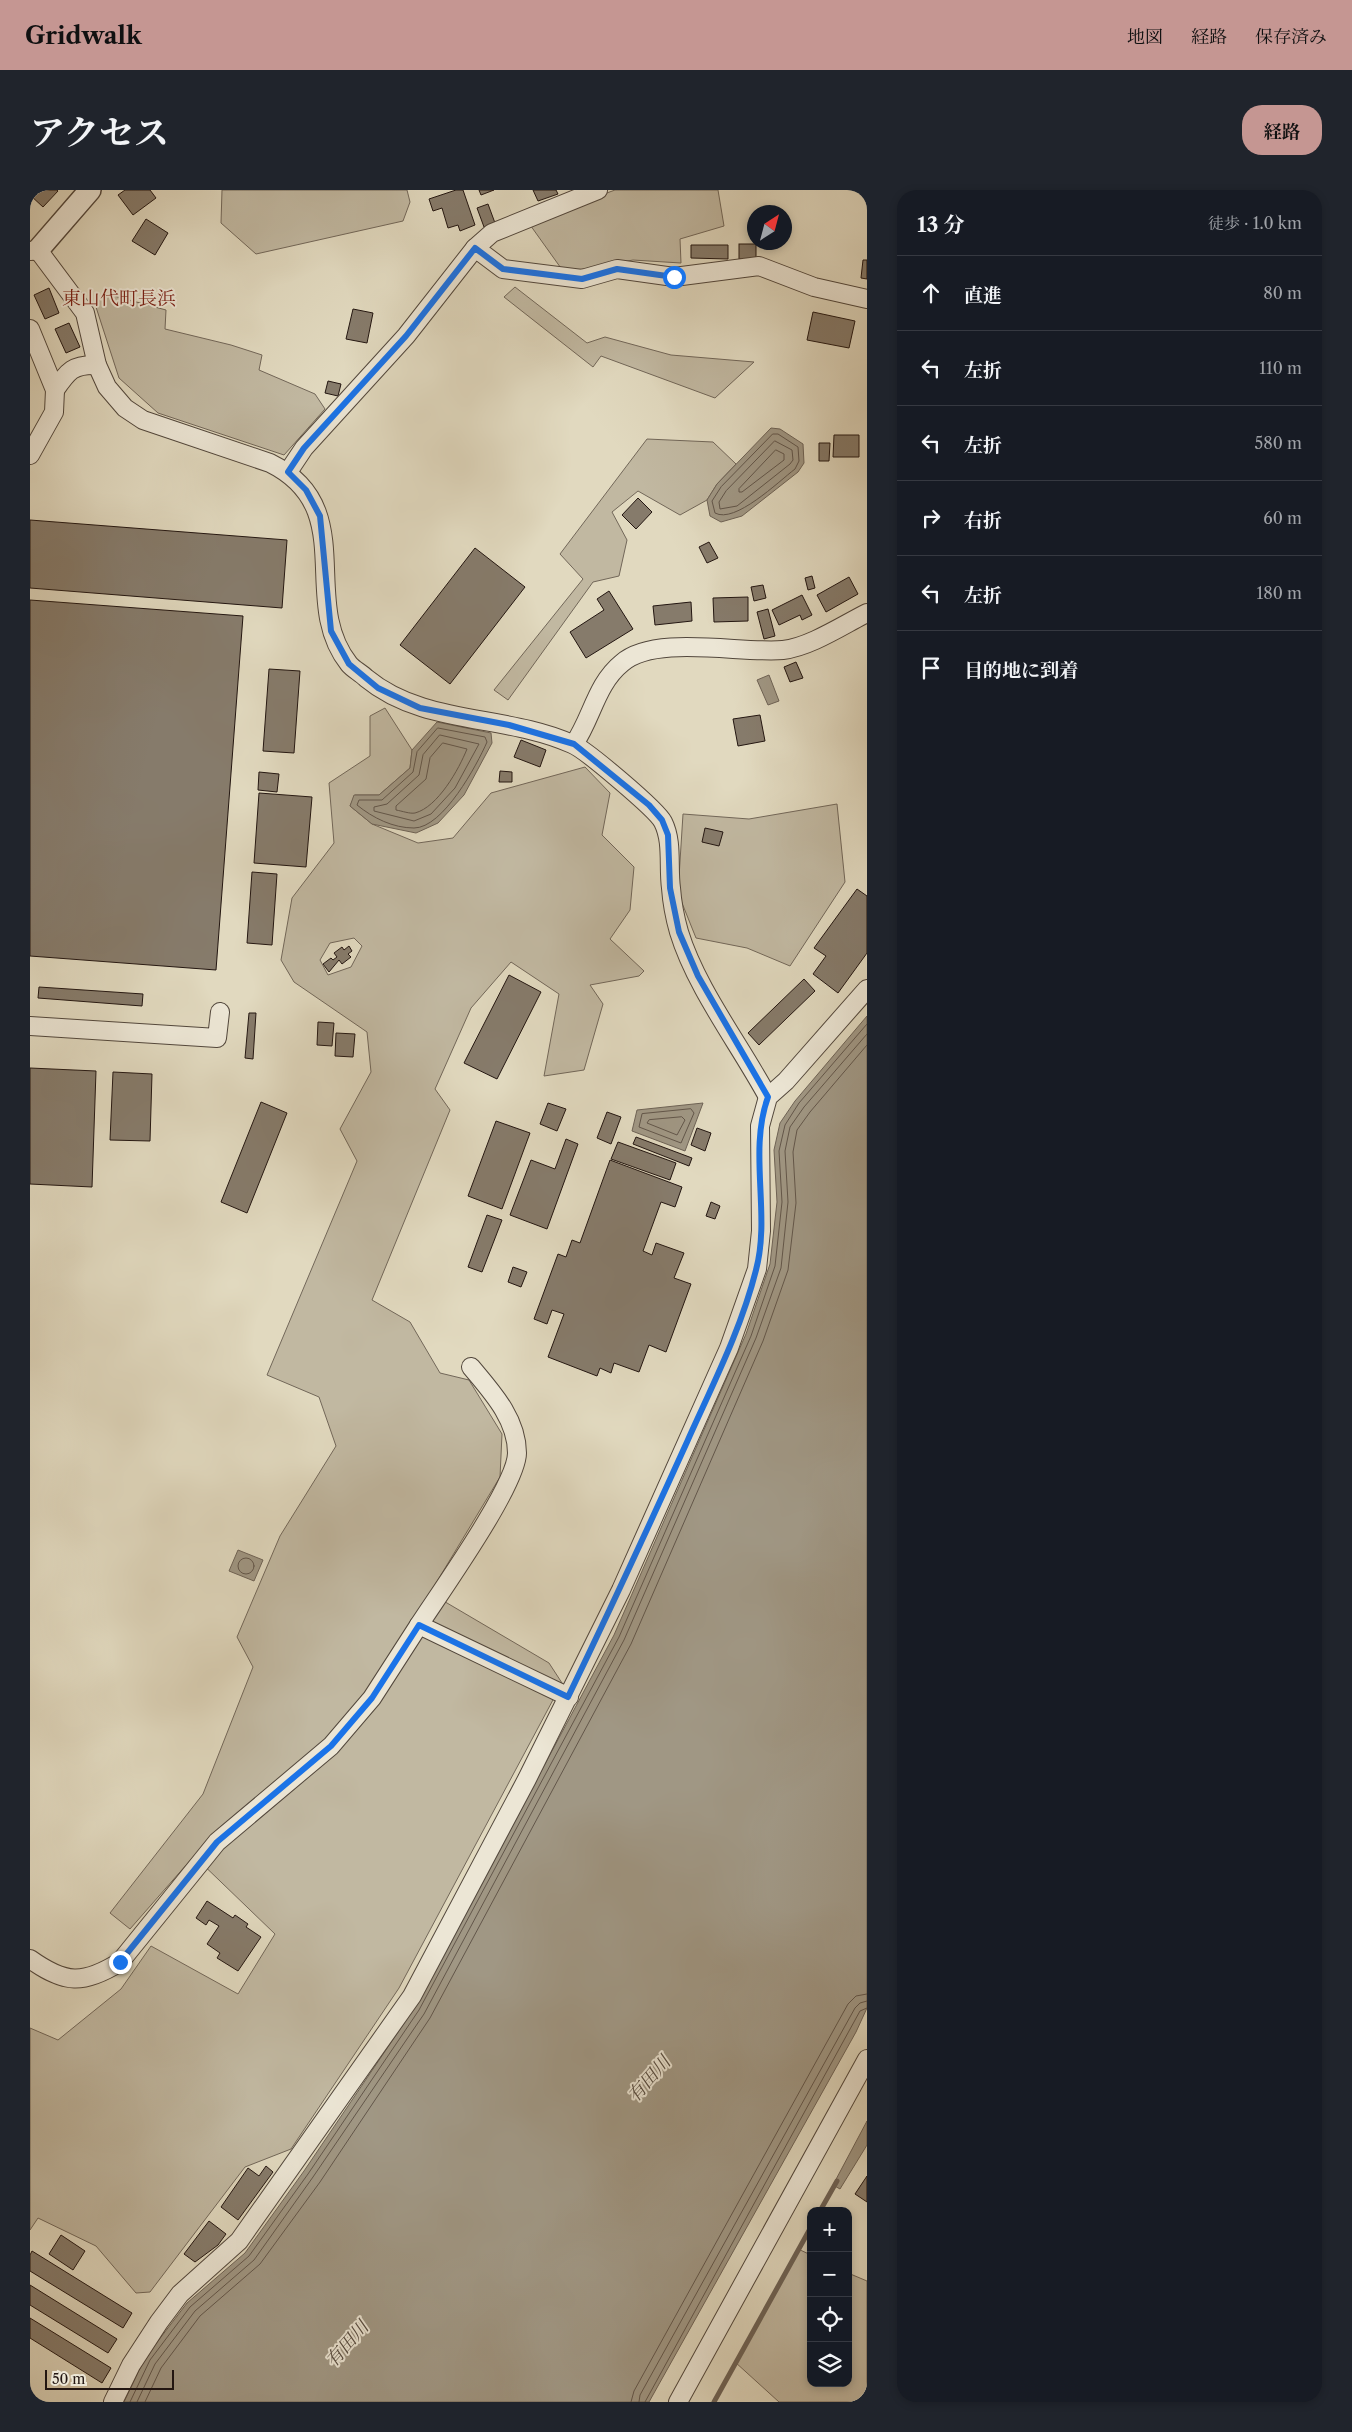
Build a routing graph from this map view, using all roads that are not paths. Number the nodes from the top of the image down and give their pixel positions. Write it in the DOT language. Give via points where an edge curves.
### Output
graph roads {
  1 [pos="90,190"];
  2 [pos="598,190"];
  3 [pos="475,248"];
  4 [pos="34,250"];
  5 [pos="867,300"];
  6 [pos="30,329"];
  7 [pos="98,365"];
  8 [pos="55,390"];
  9 [pos="30,455"];
  10 [pos="288,472"];
  11 [pos="867,613"];
  12 [pos="574,744"];
  13 [pos="867,988"];
  14 [pos="220,1012"];
  15 [pos="30,1026"];
  16 [pos="768,1097"];
  17 [pos="471,1368"];
  18 [pos="419,1625"];
  19 [pos="568,1697"];
  20 [pos="30,1959"];
  21 [pos="867,2059"];
  22 [pos="114,2402"];
  23 [pos="678,2402"];
  1 -- 4 [label="street"];
  2 -- 3 [label="street" via="492,233"];
  3 -- 5 [label="street" via="503,269 582,279 617,269 674,277 759,266 814,287"];
  3 -- 10 [label="street" via="406,336 304,448"];
  4 -- 7 [label="street" via="85,313"];
  6 -- 8 [label="street"];
  7 -- 8 [label="street" via="81,364 66,373"];
  7 -- 10 [label="street" via="107,387 125,408 143,420"];
  8 -- 9 [label="street" via="54,412"];
  10 -- 12 [label="street" via="306,490 320,516 331,631 349,664 378,688 420,708 509,725"];
  11 -- 12 [label="street" via="805,644 784,650 698,646 644,652 623,661 608,676"];
  12 -- 16 [label="street" via="649,805 662,820 668,835 670,888 679,932 698,976"];
  13 -- 16 [label="street" via="786,1081"];
  14 -- 15 [label="street" via="217,1038"];
  16 -- 19 [label="street" via="760,1126 761,1231 757,1269 729,1348 625,1581"];
  17 -- 18 [label="street" via="500,1401 513,1433 517,1454 511,1476 489,1516"];
  18 -- 19 [label="street"];
  18 -- 20 [label="street" via="372,1698 331,1746 217,1842 120,1962 101,1974 77,1980 50,1973"];
  19 -- 22 [label="street" via="412,1996 240,2241 180,2294 159,2322 130,2365"];
  21 -- 23 [label="street"];
}
